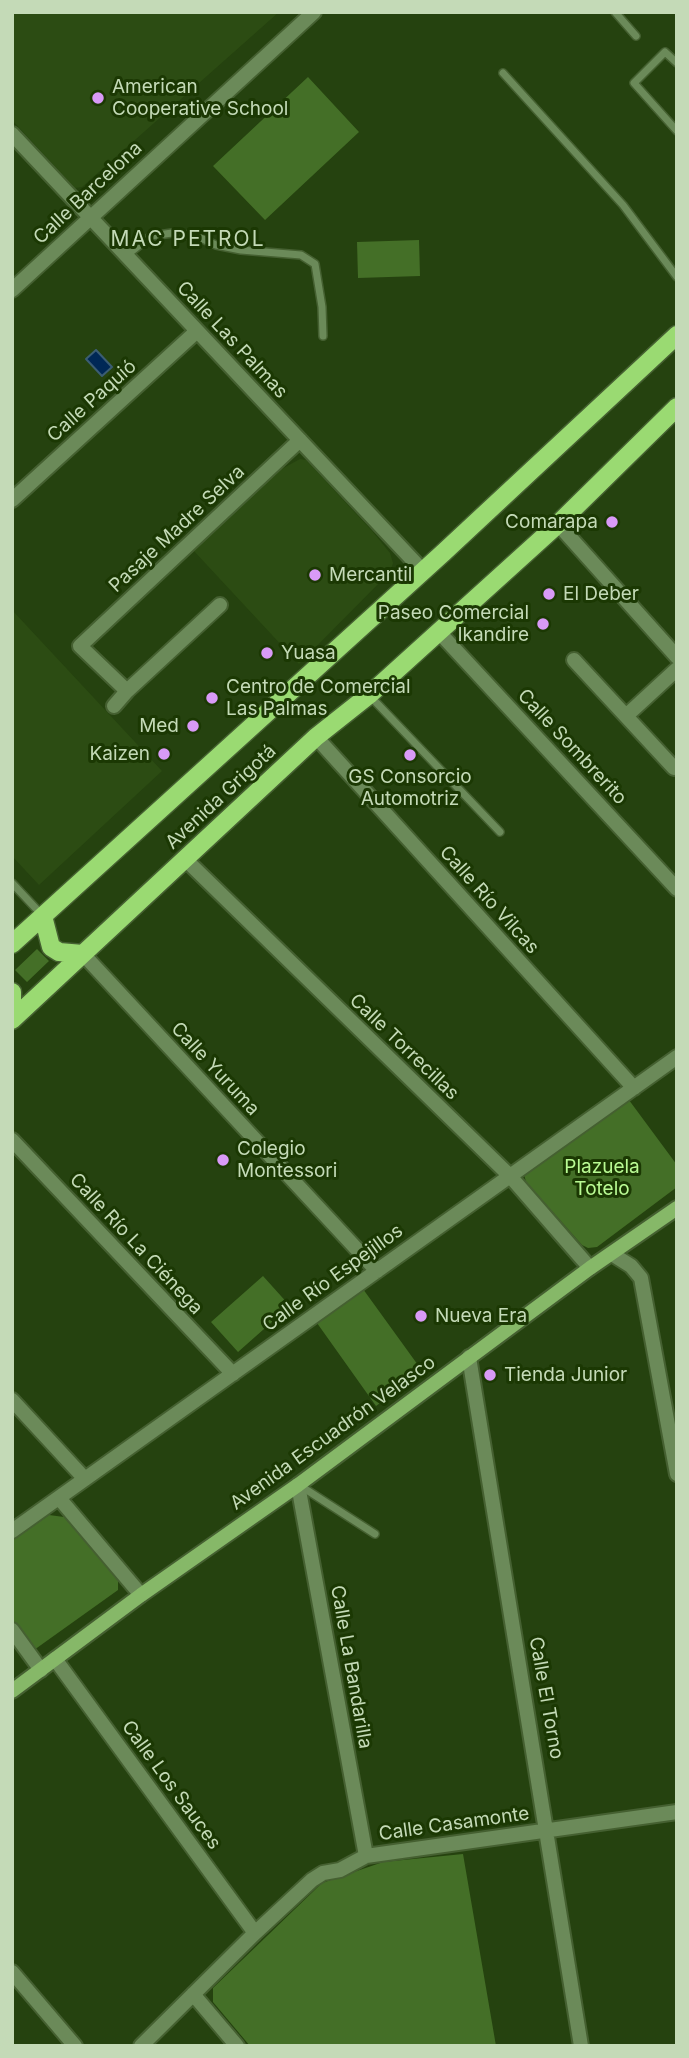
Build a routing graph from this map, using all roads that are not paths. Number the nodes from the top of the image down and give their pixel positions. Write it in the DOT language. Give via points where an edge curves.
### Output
graph roads {
  1 [pos="314,12"];
  2 [pos="615,12"];
  3 [pos="636,36"];
  4 [pos="677,63"];
  5 [pos="503,74"];
  6 [pos="677,131"];
  7 [pos="12,134"];
  8 [pos="90,217"];
  9 [pos="126,255"];
  10 [pos="677,277"];
  11 [pos="12,290"];
  12 [pos="197,331"];
  13 [pos="677,335"];
  14 [pos="323,336"];
  15 [pos="677,407"];
  16 [pos="300,440"];
  17 [pos="12,500"];
  18 [pos="558,524"];
  19 [pos="423,571"];
  20 [pos="220,605"];
  21 [pos="438,631"];
  22 [pos="677,657"];
  23 [pos="574,660"];
  24 [pos="677,668"];
  25 [pos="127,691"];
  26 [pos="369,695"];
  27 [pos="114,706"];
  28 [pos="626,716"];
  29 [pos="316,737"];
  30 [pos="674,768"];
  31 [pos="500,832"];
  32 [pos="185,859"];
  33 [pos="12,883"];
  34 [pos="677,889"];
  35 [pos="43,916"];
  36 [pos="12,944"];
  37 [pos="83,954"];
  38 [pos="12,992"];
  39 [pos="12,1014"];
  40 [pos="12,1020"];
  41 [pos="677,1057"];
  42 [pos="634,1088"];
  43 [pos="12,1140"];
  44 [pos="510,1176"];
  45 [pos="677,1208"];
  46 [pos="612,1254"];
  47 [pos="590,1268"];
  48 [pos="377,1271"];
  49 [pos="469,1357"];
  50 [pos="233,1374"];
  51 [pos="677,1377"];
  52 [pos="661,1380"];
  53 [pos="12,1400"];
  54 [pos="677,1474"];
  55 [pos="85,1479"];
  56 [pos="298,1485"];
  57 [pos="58,1498"];
  58 [pos="12,1531"];
  59 [pos="375,1534"];
  60 [pos="141,1595"];
  61 [pos="12,1630"];
  62 [pos="55,1659"];
  63 [pos="41,1670"];
  64 [pos="12,1691"];
  65 [pos="677,1812"];
  66 [pos="549,1830"];
  67 [pos="366,1856"];
  68 [pos="255,1933"];
  69 [pos="12,1972"];
  70 [pos="193,1994"];
  71 [pos="75,2046"];
  72 [pos="141,2046"];
  73 [pos="237,2046"];
  74 [pos="581,2046"];
  1 -- 8 [label="street, Calle Barcelona"];
  2 -- 3 [label="lane"];
  4 -- 6 [label="lane" via="665,52 634,83"];
  5 -- 10 [label="lane" via="623,205"];
  7 -- 8 [label="street, Calle Las Palmas"];
  8 -- 9 [label="street, Calle Las Palmas"];
  8 -- 11 [label="street, Calle Barcelona"];
  9 -- 12 [label="street, Calle Las Palmas"];
  9 -- 14 [label="lane" via="151,236 172,233 241,250 301,255 315,264"];
  12 -- 16 [label="street, Calle Las Palmas"];
  12 -- 17 [label="street, Calle Paquió"];
  13 -- 19 [label="main road, Avenida Grigotá"];
  15 -- 18 [label="main road, Avenida Grigotá"];
  16 -- 19 [label="street, Calle Las Palmas"];
  16 -- 25 [label="street, Pasaje Madre Selva" via="80,646"];
  18 -- 21 [label="main road, Avenida Grigotá"];
  18 -- 22 [label="street"];
  19 -- 35 [label="main road, Avenida Grigotá"];
  20 -- 25 [label="street"];
  21 -- 26 [label="main road, Avenida Grigotá"];
  21 -- 34 [label="street, Calle Sombrerito"];
  23 -- 28 [label="street"];
  24 -- 28 [label="street"];
  25 -- 27 [label="street"];
  26 -- 29 [label="main road, Avenida Grigotá"];
  26 -- 31 [label="lane"];
  28 -- 30 [label="street"];
  29 -- 32 [label="main road, Avenida Grigotá"];
  29 -- 42 [label="street, Calle Río Vilcas"];
  32 -- 37 [label="main road, Avenida Grigotá"];
  32 -- 44 [label="street, Calle Torrecillas"];
  33 -- 35 [label="lane"];
  35 -- 36 [label="main road, Avenida Grigotá"];
  35 -- 37 [label="main road" via="51,947"];
  37 -- 40 [label="main road, Avenida Grigotá"];
  37 -- 48 [label="street, Calle Yuruma"];
  38 -- 39 [label="main road"];
  41 -- 42 [label="street, Calle Río Espejillos"];
  42 -- 44 [label="street, Calle Río Espejillos"];
  43 -- 50 [label="street, Calle Río La Ciénega"];
  44 -- 47 [label="street, Calle Torrecillas"];
  44 -- 48 [label="street, Calle Río Espejillos"];
  45 -- 46 [label="street, Avenida Escuadrón Velasco"];
  46 -- 47 [label="street, Avenida Escuadrón Velasco"];
  46 -- 52 [label="street" via="641,1278"];
  47 -- 49 [label="street, Avenida Escuadrón Velasco"];
  48 -- 50 [label="street, Calle Río Espejillos"];
  49 -- 56 [label="street, Avenida Escuadrón Velasco"];
  49 -- 66 [label="street, Calle El Torno"];
  50 -- 55 [label="street, Calle Río Espejillos"];
  51 -- 52 [label="street"];
  52 -- 54 [label="street"];
  53 -- 55 [label="street"];
  55 -- 57 [label="street, Calle Río Espejillos"];
  56 -- 59 [label="lane"];
  56 -- 60 [label="street, Avenida Escuadrón Velasco"];
  56 -- 67 [label="street, Calle La Bandarilla"];
  57 -- 58 [label="street, Calle Río Espejillos"];
  57 -- 60 [label="street"];
  60 -- 62 [label="street, Avenida Escuadrón Velasco"];
  61 -- 63 [label="street"];
  62 -- 63 [label="street, Avenida Escuadrón Velasco"];
  62 -- 68 [label="street, Calle Los Sauces"];
  63 -- 64 [label="street, Avenida Escuadrón Velasco"];
  65 -- 66 [label="street, Calle Casamonte"];
  66 -- 67 [label="street, Calle Casamonte"];
  66 -- 74 [label="street, Calle El Torno"];
  67 -- 68 [label="street, Calle Casamonte" via="312,1880"];
  68 -- 70 [label="street, Calle Casamonte"];
  69 -- 71 [label="street"];
  70 -- 72 [label="street, Calle Casamonte"];
  70 -- 73 [label="street"];
}
